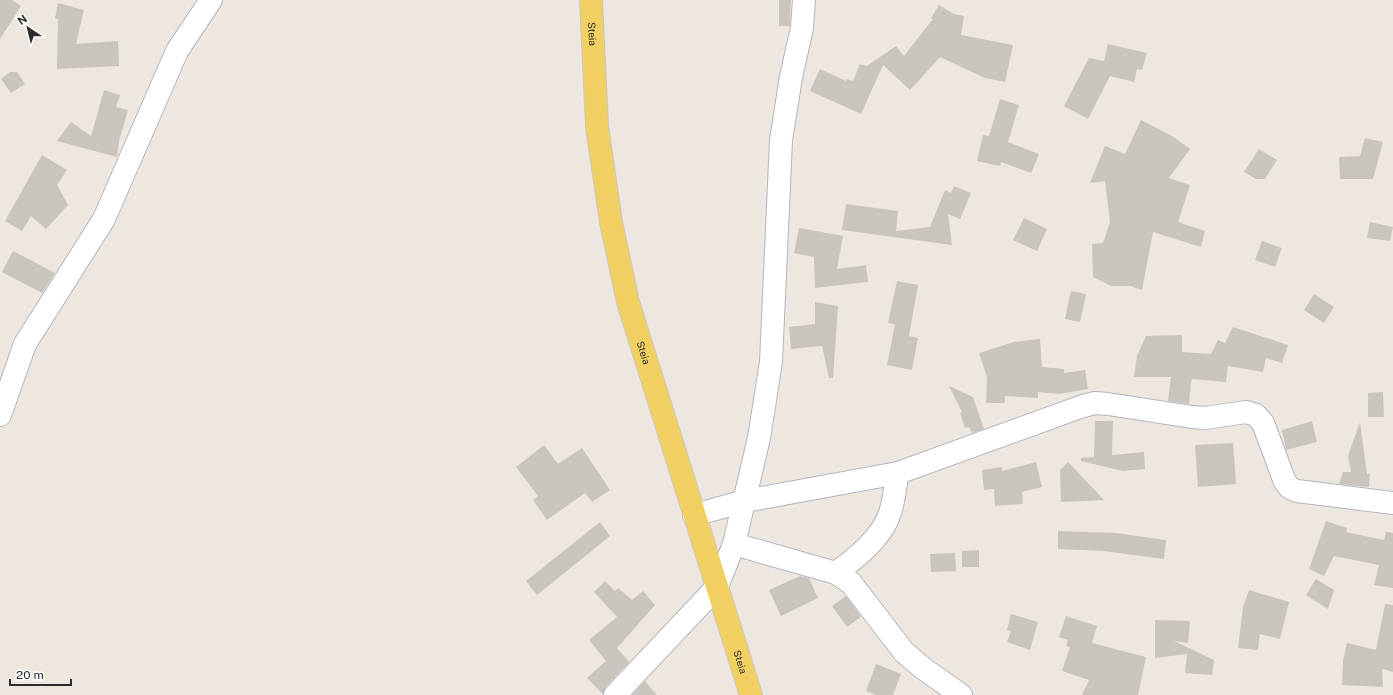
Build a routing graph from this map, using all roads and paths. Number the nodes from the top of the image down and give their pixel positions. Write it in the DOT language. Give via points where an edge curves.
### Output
graph roads {
  1 [pos="211,0"];
  2 [pos="591,0"];
  3 [pos="804,0"];
  4 [pos="0,415"];
  5 [pos="898,473"];
  6 [pos="745,501"];
  7 [pos="1393,503"];
  8 [pos="694,514"];
  9 [pos="734,544"];
  10 [pos="836,573"];
  11 [pos="717,587"];
  12 [pos="616,695"];
  13 [pos="751,695"];
  14 [pos="962,695"];
  1 -- 4 [label="street" via="177,51 104,219 25,344"];
  2 -- 8 [label="main road, Steia" via="596,126 611,222 628,302"];
  3 -- 6 [label="street" via="802,28 790,77 781,140 771,362 760,438"];
  5 -- 6 [label="street"];
  5 -- 7 [label="street" via="1095,403 1205,418 1246,412 1256,415 1263,423 1285,482 1290,488"];
  5 -- 10 [label="street" via="890,514 860,555"];
  6 -- 8 [label="street"];
  6 -- 9 [label="street"];
  8 -- 11 [label="main road, Steia"];
  9 -- 10 [label="street"];
  9 -- 11 [label="street"];
  10 -- 14 [label="street" via="851,583 904,652"];
  11 -- 12 [label="street"];
  11 -- 13 [label="main road, Steia"];
}
